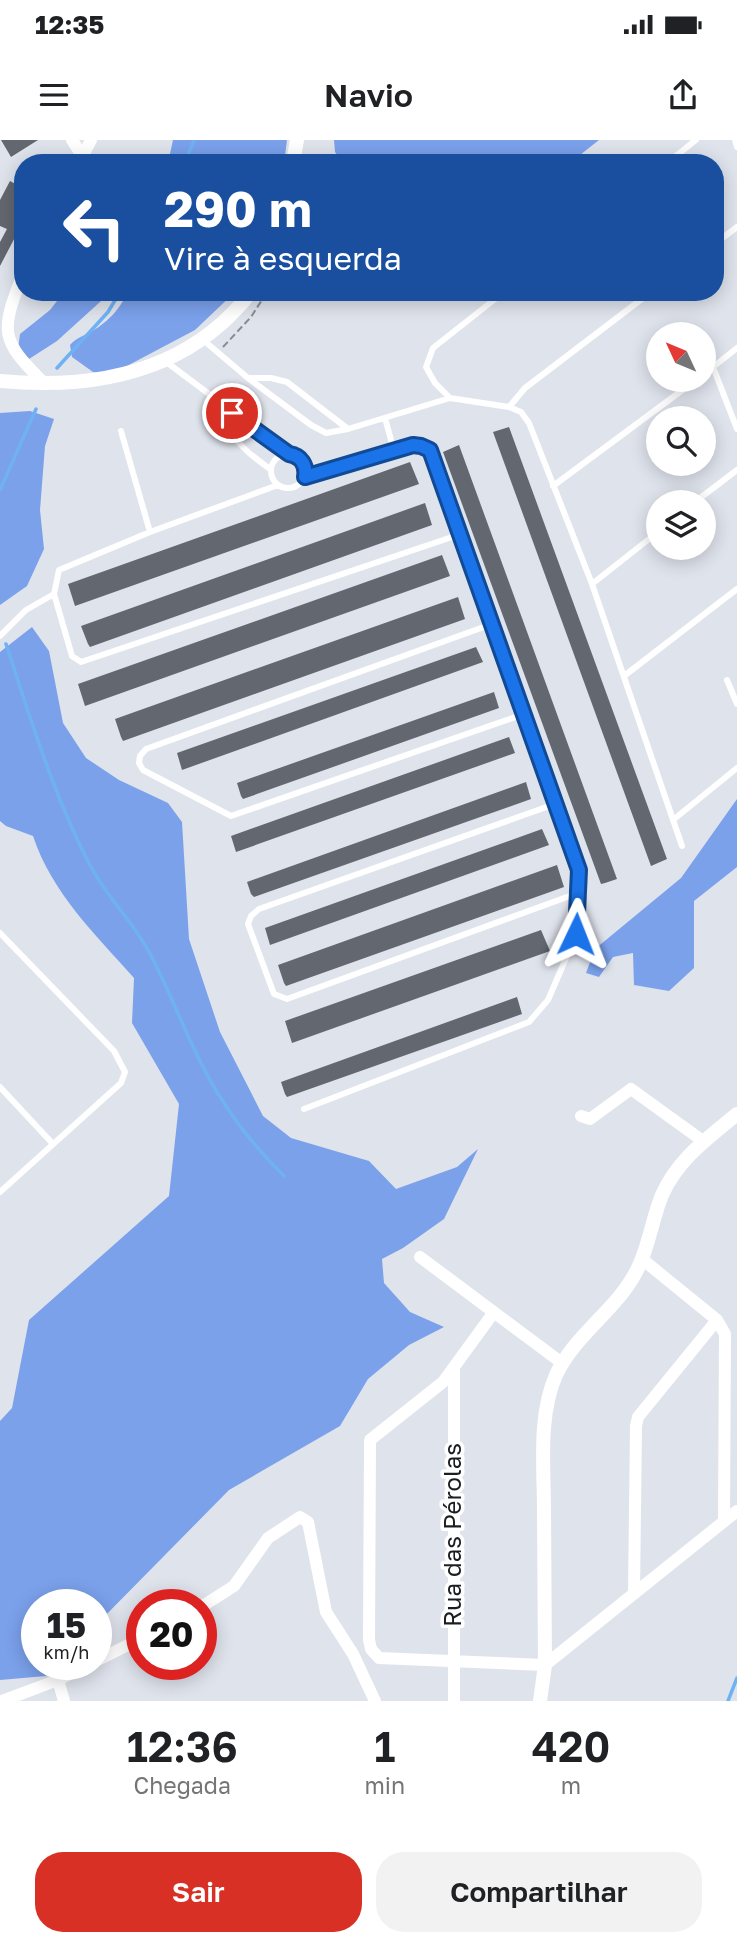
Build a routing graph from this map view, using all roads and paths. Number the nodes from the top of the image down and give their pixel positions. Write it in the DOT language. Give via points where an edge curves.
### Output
graph roads {
  1 [pos="696,140"];
  2 [pos="734,140"];
  3 [pos="737,146"];
  4 [pos="678,154"];
  5 [pos="14,293"];
  6 [pos="243,301"];
  7 [pos="261,301"];
  8 [pos="493,301"];
  9 [pos="639,301"];
  10 [pos="202,339"];
  11 [pos="737,348"];
  12 [pos="217,352"];
  13 [pos="164,361"];
  14 [pos="716,365"];
  15 [pos="716,375"];
  16 [pos="248,377"];
  17 [pos="0,381"];
  18 [pos="44,383"];
  19 [pos="680,392"];
  20 [pos="450,398"];
  21 [pos="216,401"];
  22 [pos="509,407"];
  23 [pos="385,418"];
  24 [pos="348,429"];
  25 [pos="737,429"];
  26 [pos="121,431"];
  27 [pos="394,451"];
  28 [pos="289,454"];
  29 [pos="271,470"];
  30 [pos="737,470"];
  31 [pos="305,477"];
  32 [pos="278,485"];
  33 [pos="553,486"];
  34 [pos="711,490"];
  35 [pos="150,532"];
  36 [pos="461,534"];
  37 [pos="646,541"];
  38 [pos="592,584"];
  39 [pos="737,589"];
  40 [pos="54,594"];
  41 [pos="492,624"];
  42 [pos="0,636"];
  43 [pos="624,676"];
  44 [pos="727,680"];
  45 [pos="737,704"];
  46 [pos="524,713"];
  47 [pos="737,768"];
  48 [pos="555,803"];
  49 [pos="673,820"];
  50 [pos="682,846"];
  51 [pos="578,893"];
  52 [pos="0,933"];
  53 [pos="0,1087"];
  54 [pos="304,1108"];
  55 [pos="737,1114"];
  56 [pos="581,1116"];
  57 [pos="703,1141"];
  58 [pos="52,1144"];
  59 [pos="0,1192"];
  60 [pos="421,1256"];
  61 [pos="642,1259"];
  62 [pos="494,1312"];
  63 [pos="718,1320"];
  64 [pos="562,1363"];
  65 [pos="454,1368"];
  66 [pos="737,1511"];
  67 [pos="724,1521"];
  68 [pos="634,1594"];
  69 [pos="217,1597"];
  70 [pos="453,1663"];
  71 [pos="545,1665"];
  72 [pos="58,1680"];
  73 [pos="2,1701"];
  74 [pos="64,1701"];
  75 [pos="375,1701"];
  76 [pos="454,1701"];
  77 [pos="540,1701"];
  1 -- 4 [label="lane"];
  2 -- 3 [label="lane"];
  5 -- 18 [label="street" via="4,315 5,338 19,360"];
  6 -- 10 [label="street"];
  7 -- 12 [label="path"];
  8 -- 20 [label="lane" via="433,348 426,367"];
  9 -- 22 [label="lane" via="525,388"];
  10 -- 12 [label="lane"];
  10 -- 13 [label="street"];
  11 -- 14 [label="lane"];
  12 -- 16 [label="lane"];
  13 -- 18 [label="street" via="118,376"];
  13 -- 21 [label="lane"];
  15 -- 25 [label="lane"];
  16 -- 24 [label="lane" via="287,382"];
  16 -- 24 [label="lane" via="326,433"];
  17 -- 18 [label="street"];
  19 -- 33 [label="lane"];
  20 -- 22 [label="lane"];
  20 -- 23 [label="lane"];
  21 -- 28 [label="lane"];
  21 -- 29 [label="lane" via="227,431"];
  22 -- 33 [label="lane" via="521,412 529,423"];
  23 -- 24 [label="lane"];
  23 -- 27 [label="lane"];
  26 -- 35 [label="lane"];
  27 -- 31 [label="lane"];
  27 -- 36 [label="lane" via="413,445 430,450"];
  28 -- 29 [label="lane" via="275,460"];
  28 -- 31 [label="lane" via="303,462"];
  29 -- 32 [label="lane"];
  30 -- 34 [label="lane"];
  31 -- 32 [label="lane" via="294,487"];
  32 -- 35 [label="lane"];
  33 -- 38 [label="lane"];
  35 -- 40 [label="lane" via="59,570"];
  36 -- 40 [label="lane" via="81,662 72,656"];
  36 -- 41 [label="lane"];
  37 -- 38 [label="lane"];
  38 -- 43 [label="lane"];
  39 -- 43 [label="lane"];
  40 -- 42 [label="lane" via="26,611"];
  41 -- 46 [label="lane"];
  41 -- 46 [label="lane" via="146,749 139,763 144,770 231,816"];
  43 -- 49 [label="lane"];
  44 -- 45 [label="lane"];
  46 -- 48 [label="lane"];
  47 -- 49 [label="lane"];
  48 -- 51 [label="lane" via="579,870"];
  48 -- 51 [label="lane" via="259,909 248,924 274,994 287,999"];
  49 -- 50 [label="lane"];
  51 -- 54 [label="lane" via="576,934 548,1000 529,1022"];
  52 -- 58 [label="lane" via="114,1051 125,1072 121,1083"];
  53 -- 58 [label="lane"];
  55 -- 57 [label="street"];
  56 -- 57 [label="street" via="590,1119 631,1089"];
  57 -- 61 [label="street" via="670,1179"];
  58 -- 59 [label="lane"];
  60 -- 62 [label="street"];
  61 -- 63 [label="street"];
  61 -- 64 [label="street" via="627,1287"];
  62 -- 64 [label="street"];
  62 -- 65 [label="street"];
  63 -- 67 [label="street" via="725,1334"];
  63 -- 68 [label="street" via="638,1417"];
  64 -- 71 [label="street" via="545,1420"];
  65 -- 70 [label="street, Rua das Pérolas"];
  65 -- 70 [label="street" via="370,1440 369,1640 374,1654 386,1660"];
  66 -- 67 [label="street"];
  67 -- 68 [label="street"];
  68 -- 71 [label="street"];
  69 -- 75 [label="street" via="234,1586 268,1538 303,1518 308,1522 326,1612"];
  70 -- 71 [label="street"];
  70 -- 76 [label="street, Rua das Pérolas"];
  71 -- 77 [label="street"];
  72 -- 73 [label="street"];
  72 -- 74 [label="street"];
}
